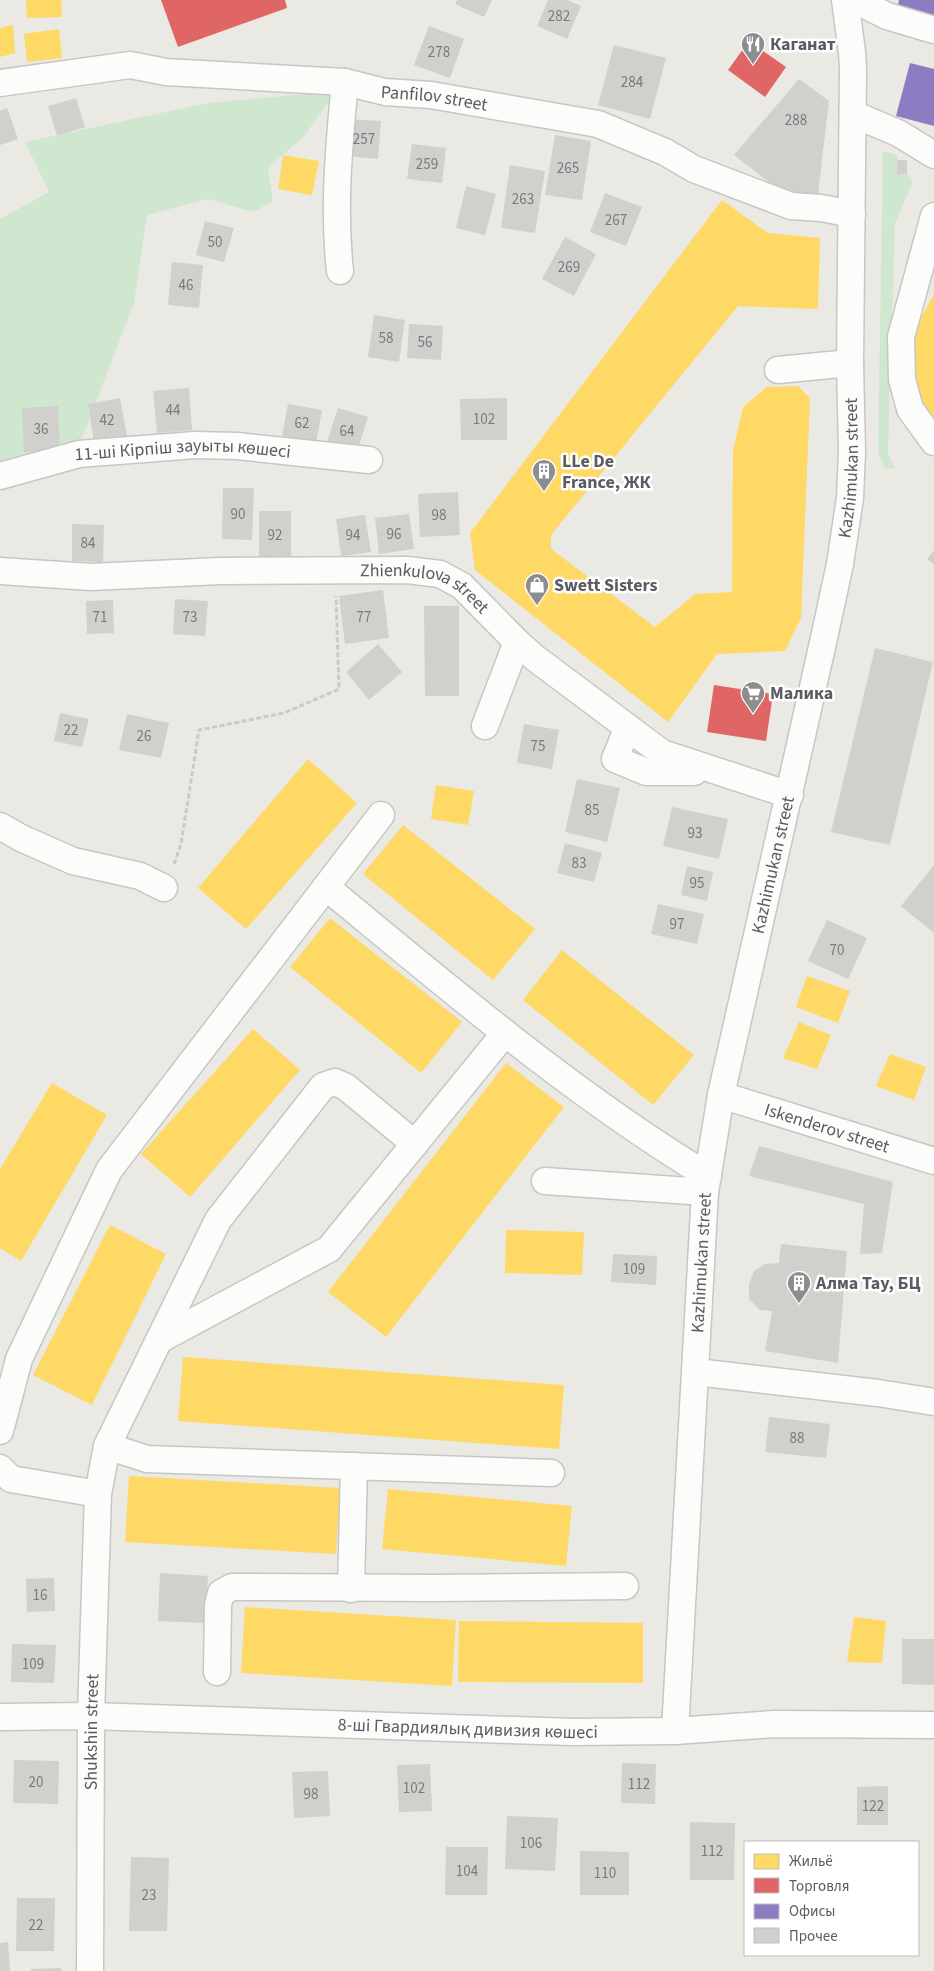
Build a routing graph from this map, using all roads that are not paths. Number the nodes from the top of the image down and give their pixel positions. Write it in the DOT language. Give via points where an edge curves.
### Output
graph roads {
  1 [pos="845,0"];
  2 [pos="855,0"];
  3 [pos="934,30"];
  4 [pos="345,82"];
  5 [pos="0,83"];
  6 [pos="853,114"];
  7 [pos="934,155"];
  8 [pos="852,214"];
  9 [pos="934,216"];
  10 [pos="340,271"];
  11 [pos="850,363"];
  12 [pos="778,370"];
  13 [pos="934,442"];
  14 [pos="368,460"];
  15 [pos="0,476"];
  16 [pos="0,572"];
  17 [pos="517,642"];
  18 [pos="485,726"];
  19 [pos="790,795"];
  20 [pos="381,815"];
  21 [pos="0,826"];
  22 [pos="326,887"];
  23 [pos="164,888"];
  24 [pos="505,1033"];
  25 [pos="720,1095"];
  26 [pos="415,1144"];
  27 [pos="934,1161"];
  28 [pos="545,1181"];
  29 [pos="706,1184"];
  30 [pos="159,1340"];
  31 [pos="696,1372"];
  32 [pos="934,1402"];
  33 [pos="0,1431"];
  34 [pos="108,1446"];
  35 [pos="354,1466"];
  36 [pos="0,1468"];
  37 [pos="551,1473"];
  38 [pos="98,1494"];
  39 [pos="625,1586"];
  40 [pos="351,1589"];
  41 [pos="218,1672"];
  42 [pos="91,1716"];
  43 [pos="0,1717"];
  44 [pos="934,1725"];
  45 [pos="675,1731"];
  46 [pos="90,1971"];
  1 -- 6 [label="street, Kazhimukan street" via="852,52"];
  2 -- 3 [label="street" via="887,16"];
  4 -- 5 [label="street, Panfilov street" via="166,72 130,64"];
  4 -- 8 [label="street, Panfilov street" via="385,92 431,95 598,124 665,152 694,169 791,206"];
  4 -- 10 [label="street" via="337,171"];
  6 -- 7 [label="street"];
  6 -- 8 [label="street, Kazhimukan street"];
  8 -- 11 [label="street, Kazhimukan street"];
  9 -- 13 [label="street" via="900,337 902,379 910,409"];
  11 -- 12 [label="street"];
  11 -- 19 [label="street, Kazhimukan street" via="850,498 840,564"];
  14 -- 15 [label="street, 11-ші Кірпіш зауыты көшесі" via="238,446 195,445 79,454"];
  16 -- 17 [label="street, Zhienkulova street" via="91,577 336,570 407,570 440,574 462,586"];
  17 -- 18 [label="street"];
  17 -- 19 [label="street, Zhienkulova street" via="662,754"];
  19 -- 25 [label="street, Kazhimukan street"];
  20 -- 22 [label="street"];
  21 -- 23 [label="street" via="73,861 140,876"];
  22 -- 24 [label="street"];
  22 -- 33 [label="street" via="109,1170 19,1359"];
  24 -- 26 [label="street"];
  24 -- 29 [label="street"];
  25 -- 27 [label="street, Iskenderov street"];
  25 -- 29 [label="street, Kazhimukan street"];
  26 -- 30 [label="street" via="329,1249"];
  26 -- 30 [label="street, Shukshin street" via="346,1087 335,1082 323,1086 218,1220"];
  28 -- 29 [label="street"];
  29 -- 31 [label="street, Kazhimukan street"];
  30 -- 34 [label="street, Shukshin street"];
  31 -- 32 [label="street"];
  31 -- 45 [label="street, Kazhimukan street"];
  34 -- 35 [label="street" via="147,1460"];
  34 -- 38 [label="street, Shukshin street"];
  35 -- 37 [label="street"];
  35 -- 40 [label="street"];
  36 -- 38 [label="street" via="12,1479"];
  38 -- 42 [label="street, Shukshin street"];
  39 -- 40 [label="street"];
  40 -- 41 [label="street" via="232,1587 221,1593 218,1605"];
  42 -- 43 [label="street, 8-ші Гвардиялық дивизия көшесі"];
  42 -- 45 [label="street, 8-ші Гвардиялық дивизия көшесі" via="572,1732"];
  42 -- 46 [label="street, Shukshin street"];
  44 -- 45 [label="street, 8-ші Гвардиялық дивизия көшесі" via="774,1724"];
}
